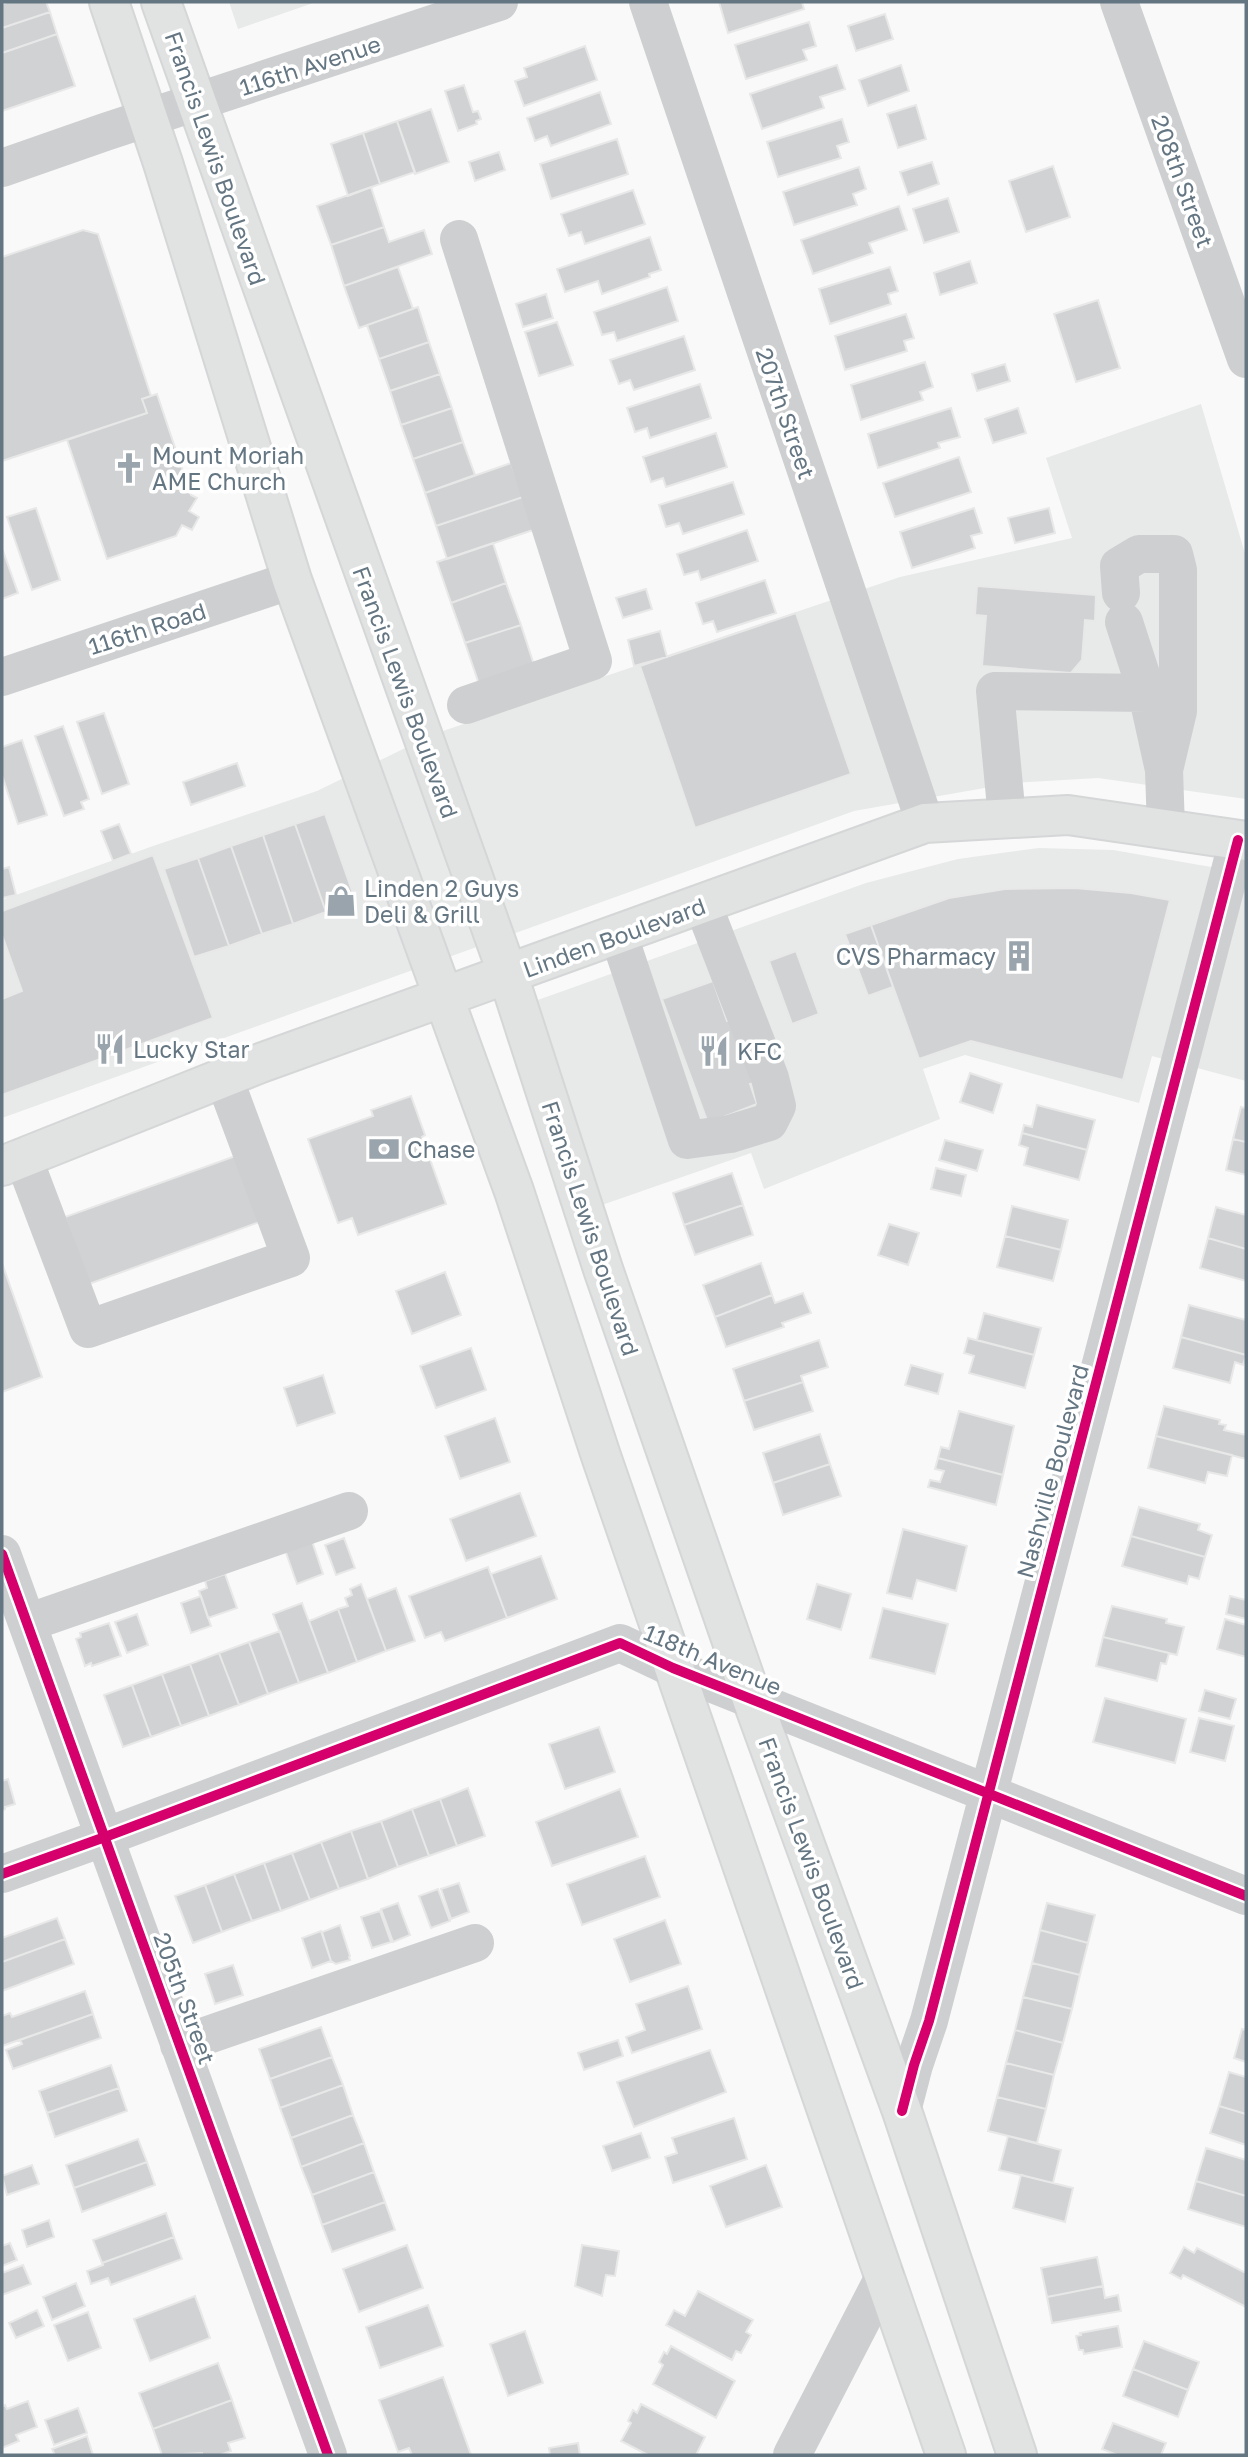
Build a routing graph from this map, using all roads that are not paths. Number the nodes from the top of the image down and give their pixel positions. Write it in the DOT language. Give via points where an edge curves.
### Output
graph roads {
  1 [pos="109,2"];
  2 [pos="161,2"];
  3 [pos="499,2"];
  4 [pos="648,2"];
  5 [pos="1119,2"];
  6 [pos="196,102"];
  7 [pos="148,118"];
  8 [pos="2,169"];
  9 [pos="459,239"];
  10 [pos="1246,359"];
  11 [pos="292,580"];
  12 [pos="2,677"];
  13 [pos="1147,693"];
  14 [pos="466,705"];
  15 [pos="1164,770"];
  16 [pos="1007,818"];
  17 [pos="925,823"];
  18 [pos="1166,830"];
  19 [pos="1242,841"];
  20 [pos="703,905"];
  21 [pos="619,936"];
  22 [pos="508,975"];
  23 [pos="442,999"];
  24 [pos="224,1078"];
  25 [pos="12,1162"];
  26 [pos="349,1511"];
  27 [pos="2,1554"];
  28 [pos="27,1623"];
  29 [pos="673,1668"];
  30 [pos="752,1699"];
  31 [pos="989,1794"];
  32 [pos="105,1838"];
  33 [pos="2,1874"];
  34 [pos="1246,1896"];
  35 [pos="475,1943"];
  36 [pos="179,2045"];
  37 [pos="902,2111"];
  38 [pos="885,2275"];
  39 [pos="328,2455"];
  40 [pos="792,2455"];
  41 [pos="946,2455"];
  42 [pos="1017,2455"];
  1 -- 7 [label="main road"];
  2 -- 6 [label="main road, Francis Lewis Boulevard"];
  3 -- 6 [label="street, 116th Avenue"];
  4 -- 17 [label="street, 207th Street"];
  5 -- 10 [label="street, 208th Street"];
  6 -- 7 [label="street, 116th Avenue"];
  6 -- 22 [label="main road, Francis Lewis Boulevard"];
  7 -- 8 [label="street, 116th Avenue"];
  7 -- 11 [label="main road"];
  9 -- 14 [label="street" via="593,662"];
  11 -- 12 [label="street, 116th Road"];
  11 -- 23 [label="main road"];
  13 -- 15 [label="street"];
  13 -- 15 [label="street" via="1122,608 1119,566 1139,554 1174,554 1178,570 1178,711"];
  13 -- 16 [label="street" via="995,691"];
  15 -- 18 [label="street"];
  16 -- 17 [label="main road, Linden Boulevard"];
  16 -- 18 [label="main road, Linden Boulevard" via="1068,815"];
  17 -- 20 [label="main road, Linden Boulevard"];
  18 -- 19 [label="main road, Linden Boulevard"];
  19 -- 31 [label="street, Nashville Boulevard"];
  20 -- 21 [label="main road, Linden Boulevard"];
  20 -- 21 [label="street" via="770,1078 777,1106 769,1122 687,1140"];
  21 -- 22 [label="main road, Linden Boulevard"];
  22 -- 23 [label="main road, Linden Boulevard"];
  22 -- 30 [label="main road, Francis Lewis Boulevard" via="603,1269"];
  23 -- 24 [label="main road, Linden Boulevard"];
  23 -- 29 [label="main road" via="513,1191"];
  24 -- 25 [label="main road, Linden Boulevard"];
  24 -- 25 [label="street" via="291,1258 88,1329"];
  26 -- 28 [label="street"];
  27 -- 28 [label="street, 205th Street"];
  28 -- 32 [label="street, 205th Street"];
  29 -- 30 [label="street, 118th Avenue"];
  29 -- 32 [label="street, 118th Avenue" via="620,1643"];
  29 -- 38 [label="main road"];
  30 -- 31 [label="street, 118th Avenue"];
  30 -- 37 [label="main road, Francis Lewis Boulevard"];
  31 -- 34 [label="street, 118th Avenue"];
  31 -- 37 [label="street, Nashville Boulevard"];
  32 -- 33 [label="street, 118th Avenue"];
  32 -- 36 [label="street, 205th Street"];
  35 -- 36 [label="street"];
  36 -- 39 [label="street, 205th Street"];
  37 -- 42 [label="main road, Francis Lewis Boulevard"];
  38 -- 40 [label="street"];
  38 -- 41 [label="main road"];
}
